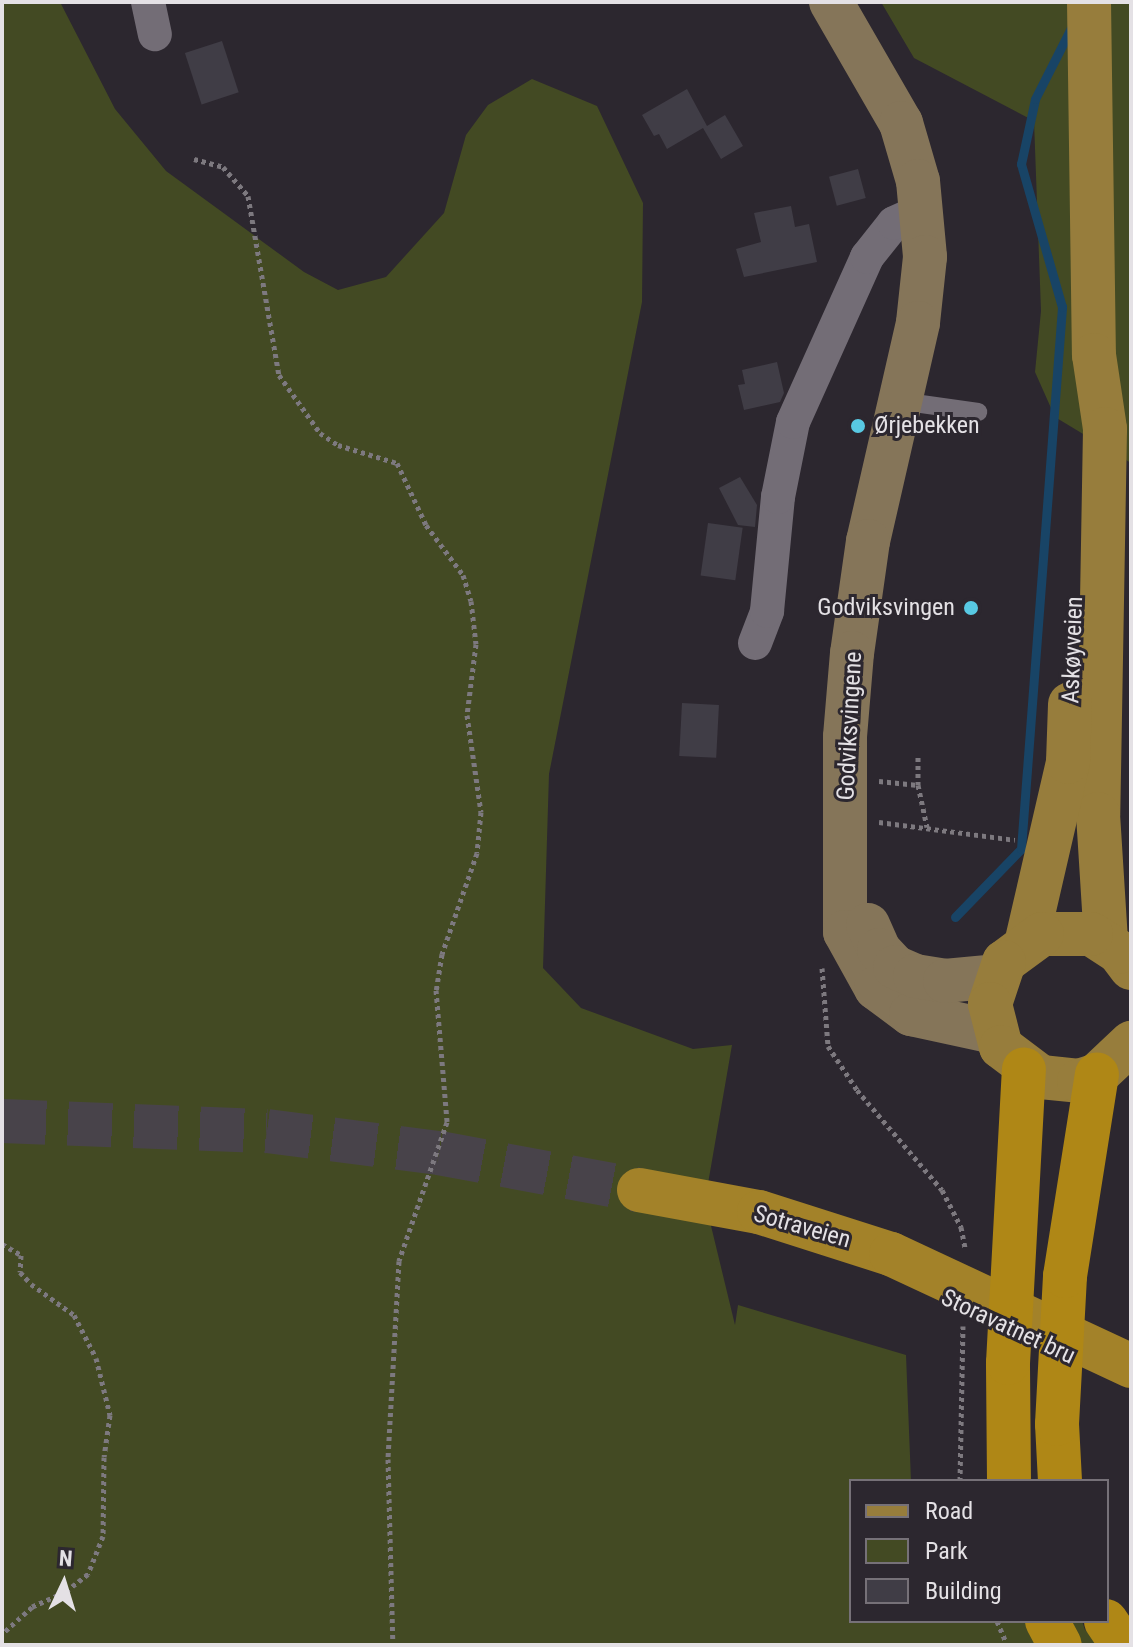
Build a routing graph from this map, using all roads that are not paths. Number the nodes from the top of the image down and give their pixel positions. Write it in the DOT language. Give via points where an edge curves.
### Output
graph roads {
  1 [pos="831,2"];
  2 [pos="1089,2"];
  3 [pos="921,211"];
  4 [pos="1094,355"];
  5 [pos="900,401"];
  6 [pos="978,412"];
  7 [pos="755,643"];
  8 [pos="847,864"];
  9 [pos="1027,940"];
  10 [pos="1119,955"];
  11 [pos="996,976"];
  12 [pos="994,1032"];
  13 [pos="1131,1043"];
  14 [pos="1024,1069"];
  15 [pos="1097,1075"];
  16 [pos="639,1190"];
  17 [pos="887,1262"];
  18 [pos="1119,1352"];
  19 [pos="1131,1388"];
  20 [pos="1009,1479"];
  21 [pos="1060,1479"];
  22 [pos="1048,1623"];
  23 [pos="1107,1623"];
  24 [pos="1060,1645"];
  25 [pos="1122,1645"];
  1 -- 3 [label="main road, Godviksvingene" via="901,123"];
  2 -- 4 [label="main road, Askøyveien"];
  3 -- 5 [label="main road, Godviksvingene" via="924,279"];
  3 -- 7 [label="street" via="894,223 867,257 793,422 778,497 767,611"];
  4 -- 9 [label="main road, Askøyveien" via="1082,427 1068,762"];
  4 -- 10 [label="main road, Askøyveien" via="1105,429 1098,814"];
  5 -- 6 [label="lane"];
  5 -- 8 [label="main road, Godviksvingene" via="868,541 852,653 845,737"];
  8 -- 11 [label="main road, Godviksvingene" via="879,950 895,967 945,981"];
  8 -- 12 [label="main road, Godviksvingene" via="845,932 876,988 932,1022"];
  9 -- 10 [label="main road" via="1075,931"];
  9 -- 11 [label="main road"];
  11 -- 12 [label="main road" via="990,1004"];
  12 -- 14 [label="main road"];
  13 -- 15 [label="main road"];
  14 -- 15 [label="main road" via="1060,1081"];
  14 -- 20 [label="highway" via="1008,1363"];
  15 -- 21 [label="highway" via="1065,1276 1057,1424"];
  16 -- 17 [label="highway, Sotraveien" via="759,1212"];
  17 -- 18 [label="highway, Storavatnet bru"];
  17 -- 19 [label="highway, Storavatnet bru"];
  22 -- 24 [label="highway"];
  23 -- 25 [label="highway"];
}
